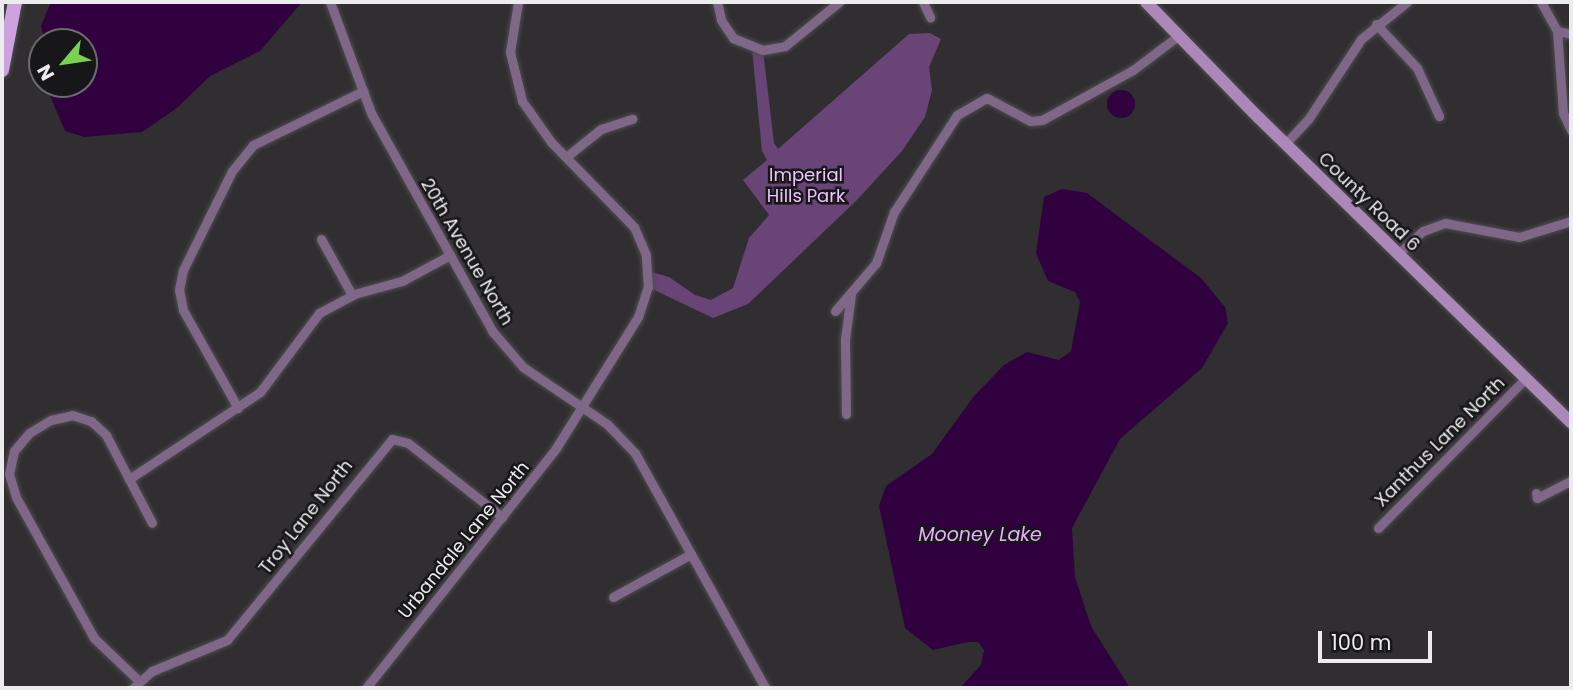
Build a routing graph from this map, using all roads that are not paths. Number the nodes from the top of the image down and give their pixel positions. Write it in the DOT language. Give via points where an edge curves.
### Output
graph roads {
  1 [pos="15,2"];
  2 [pos="330,2"];
  3 [pos="518,2"];
  4 [pos="717,2"];
  5 [pos="839,2"];
  6 [pos="923,2"];
  7 [pos="1146,2"];
  8 [pos="1407,2"];
  9 [pos="1541,2"];
  10 [pos="930,17"];
  11 [pos="1376,24"];
  12 [pos="1557,31"];
  13 [pos="1571,34"];
  14 [pos="1178,36"];
  15 [pos="2,70"];
  16 [pos="363,91"];
  17 [pos="1438,116"];
  18 [pos="632,119"];
  19 [pos="1571,130"];
  20 [pos="1285,144"];
  21 [pos="566,157"];
  22 [pos="1571,220"];
  23 [pos="321,239"];
  24 [pos="1398,254"];
  25 [pos="450,255"];
  26 [pos="851,292"];
  27 [pos="352,295"];
  28 [pos="835,311"];
  29 [pos="1525,379"];
  30 [pos="581,407"];
  31 [pos="238,408"];
  32 [pos="846,414"];
  33 [pos="1571,423"];
  34 [pos="129,479"];
  35 [pos="1571,481"];
  36 [pos="1536,493"];
  37 [pos="502,517"];
  38 [pos="152,523"];
  39 [pos="1378,528"];
  40 [pos="691,554"];
  41 [pos="613,597"];
  42 [pos="136,685"];
  43 [pos="366,688"];
  44 [pos="765,688"];
  1 -- 15 [label="main road"];
  2 -- 16 [label="street, 20th Avenue North"];
  3 -- 21 [label="street, Urbandale Lane North" via="510,52 518,92 538,127"];
  4 -- 5 [label="street" via="726,30 752,49 785,46"];
  6 -- 10 [label="street"];
  7 -- 14 [label="main road, County Road 6"];
  8 -- 11 [label="street"];
  9 -- 12 [label="street"];
  11 -- 17 [label="street" via="1417,68"];
  11 -- 20 [label="street" via="1347,56 1309,118"];
  12 -- 13 [label="street"];
  12 -- 19 [label="street" via="1563,113"];
  14 -- 20 [label="main road, County Road 6"];
  14 -- 26 [label="street" via="1133,70 1042,120 1030,121 987,98 957,115 894,212 876,263"];
  16 -- 25 [label="street, 20th Avenue North"];
  16 -- 31 [label="street" via="253,145 232,170 183,270 179,290 183,310"];
  18 -- 21 [label="street" via="601,129"];
  20 -- 24 [label="main road, County Road 6"];
  21 -- 30 [label="street, Urbandale Lane North" via="634,226 648,271 638,317"];
  22 -- 24 [label="street" via="1519,237 1445,223 1423,231"];
  23 -- 27 [label="street"];
  24 -- 29 [label="main road, County Road 6"];
  25 -- 27 [label="street" via="402,282"];
  25 -- 30 [label="street, 20th Avenue North" via="507,351 540,381"];
  26 -- 28 [label="street"];
  26 -- 32 [label="street" via="845,339"];
  27 -- 31 [label="street" via="318,313 260,392"];
  29 -- 33 [label="main road, County Road 6"];
  29 -- 39 [label="street, Xanthus Lane North"];
  30 -- 37 [label="street, Urbandale Lane North" via="556,448"];
  30 -- 40 [label="street, 20th Avenue North" via="607,424 635,453"];
  31 -- 34 [label="street"];
  34 -- 38 [label="street"];
  34 -- 42 [label="street" via="99,426 83,417 62,416 38,426 14,451 9,474 16,497 93,638"];
  35 -- 36 [label="street" via="1537,498"];
  37 -- 42 [label="street, Troy Lane North" via="408,443 392,439 227,640 196,656 162,665"];
  37 -- 43 [label="street, Urbandale Lane North"];
  40 -- 41 [label="street"];
  40 -- 44 [label="street, 20th Avenue North"];
}
